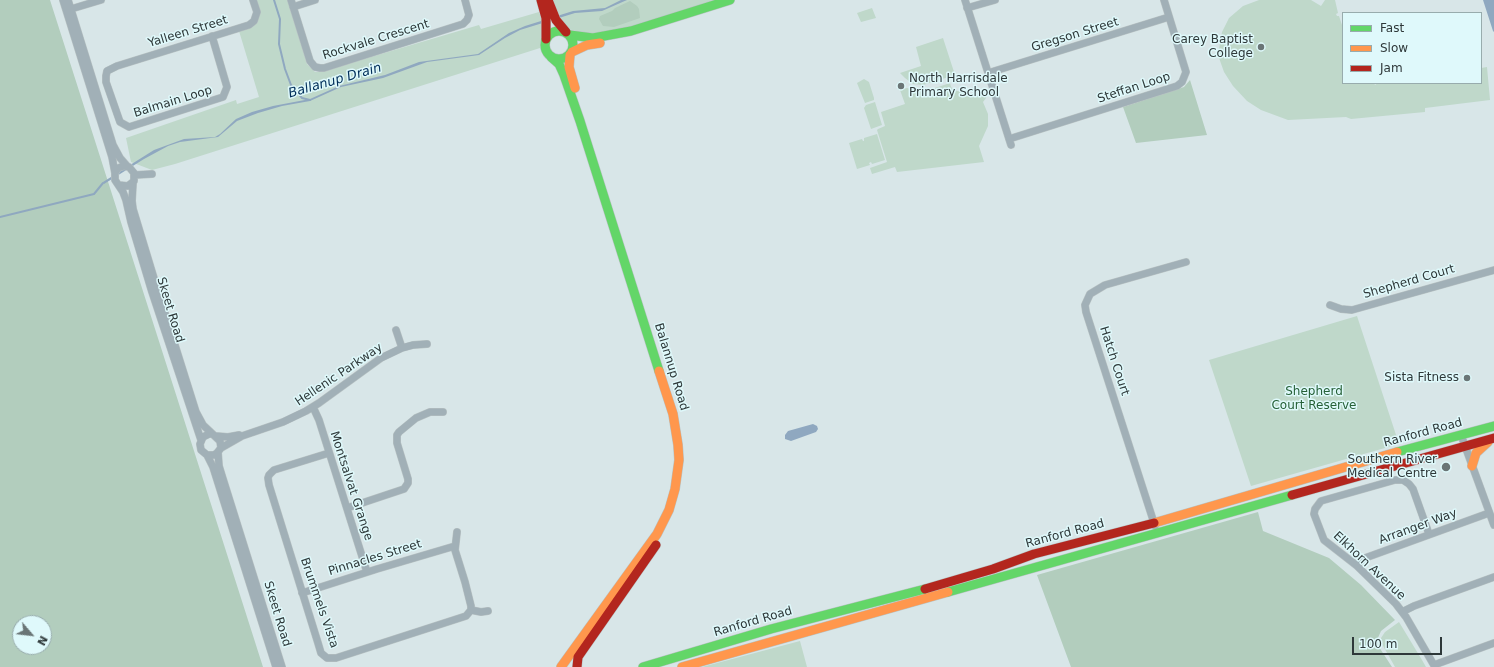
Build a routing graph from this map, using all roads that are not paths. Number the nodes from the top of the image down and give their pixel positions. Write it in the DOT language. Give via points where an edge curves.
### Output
graph roads {
  1 [pos="63,0"];
  2 [pos="68,0"];
  3 [pos="101,0"];
  4 [pos="253,0"];
  5 [pos="315,0"];
  6 [pos="541,0"];
  7 [pos="548,0"];
  8 [pos="730,0"];
  9 [pos="965,0"];
  10 [pos="994,0"];
  11 [pos="1164,0"];
  12 [pos="467,1"];
  13 [pos="292,3"];
  14 [pos="967,8"];
  15 [pos="71,9"];
  16 [pos="1169,18"];
  17 [pos="631,31"];
  18 [pos="568,34"];
  19 [pos="212,36"];
  20 [pos="546,39"];
  21 [pos="571,53"];
  22 [pos="551,57"];
  23 [pos="107,71"];
  24 [pos="988,73"];
  25 [pos="127,166"];
  26 [pos="115,173"];
  27 [pos="152,174"];
  28 [pos="134,179"];
  29 [pos="119,185"];
  30 [pos="1186,262"];
  31 [pos="1494,270"];
  32 [pos="1330,305"];
  33 [pos="396,330"];
  34 [pos="427,344"];
  35 [pos="402,348"];
  36 [pos="665,379"];
  37 [pos="313,407"];
  38 [pos="443,412"];
  39 [pos="1494,426"];
  40 [pos="214,435"];
  41 [pos="1460,435"];
  42 [pos="242,436"];
  43 [pos="1494,438"];
  44 [pos="201,440"];
  45 [pos="1465,447"];
  46 [pos="219,450"];
  47 [pos="329,453"];
  48 [pos="207,455"];
  49 [pos="1472,466"];
  50 [pos="347,508"];
  51 [pos="1489,513"];
  52 [pos="1494,526"];
  53 [pos="1155,528"];
  54 [pos="457,532"];
  55 [pos="1429,534"];
  56 [pos="455,546"];
  57 [pos="1356,565"];
  58 [pos="367,572"];
  59 [pos="1494,577"];
  60 [pos="302,593"];
  61 [pos="471,610"];
  62 [pos="488,611"];
  63 [pos="1402,612"];
  64 [pos="1494,643"];
  65 [pos="329,659"];
  66 [pos="327,666"];
  67 [pos="1434,666"];
  68 [pos="276,667"];
  69 [pos="282,667"];
  70 [pos="561,667"];
  71 [pos="576,667"];
  72 [pos="643,667"];
  73 [pos="682,667"];
  1 -- 26 [label="street"];
  2 -- 15 [label="street"];
  3 -- 15 [label="street"];
  4 -- 19 [label="street, Yalleen Street" via="257,12 254,21 249,25"];
  5 -- 13 [label="street"];
  6 -- 20 [label="main road" via="546,19"];
  7 -- 18 [label="main road" via="556,20"];
  8 -- 17 [label="main road"];
  9 -- 14 [label="street"];
  10 -- 14 [label="street"];
  11 -- 16 [label="street, Steffan Loop"];
  12 -- 13 [label="street, Rockvale Crescent" via="469,15 463,24 324,68 315,67 310,61"];
  14 -- 24 [label="street"];
  15 -- 25 [label="street" via="113,145"];
  16 -- 24 [label="street, Gregson Street"];
  16 -- 24 [label="street, Steffan Loop" via="1186,72 1182,82 1177,86 1010,142"];
  17 -- 18 [label="main road" via="593,38"];
  17 -- 21 [label="main road" via="621,38 587,45"];
  18 -- 20 [label="main road" via="559,30 551,33"];
  18 -- 21 [label="main road" via="574,43"];
  19 -- 23 [label="street, Yalleen Street"];
  19 -- 23 [label="street, Balmain Loop" via="227,87 225,95 220,99 129,127 120,122 106,82"];
  20 -- 22 [label="main road" via="545,49"];
  21 -- 22 [label="main road" via="563,59"];
  21 -- 36 [label="main road, Balannup Road" via="570,67 574,86"];
  22 -- 36 [label="main road, Balannup Road" via="560,66 564,75"];
  25 -- 26 [label="street" via="118,168"];
  25 -- 28 [label="street" via="131,169"];
  26 -- 29 [label="street" via="115,180"];
  27 -- 28 [label="street"];
  28 -- 29 [label="street" via="128,186"];
  28 -- 40 [label="street, Skeet Road" via="133,209 191,397 203,425"];
  29 -- 44 [label="street, Skeet Road" via="126,200 152,292"];
  30 -- 53 [label="street, Hatch Court" via="1105,285 1090,294 1085,305"];
  31 -- 32 [label="street, Shepherd Court" via="1352,310"];
  33 -- 35 [label="street"];
  34 -- 35 [label="street, Hellenic Parkway"];
  35 -- 37 [label="street, Hellenic Parkway" via="370,365"];
  36 -- 70 [label="main road, Balannup Road" via="679,460 669,510 657,534"];
  36 -- 71 [label="main road, Balannup Road" via="682,427 685,456 676,506 663,535 578,657"];
  37 -- 42 [label="street, Hellenic Parkway" via="283,422"];
  37 -- 47 [label="street, Montsalvat Grange"];
  38 -- 50 [label="street" via="430,412 416,418 397,435 408,479 404,489"];
  39 -- 41 [label="main road, Ranford Road"];
  40 -- 42 [label="street, Hellenic Parkway"];
  40 -- 44 [label="street" via="206,435"];
  40 -- 46 [label="street" via="220,441"];
  41 -- 45 [label="street"];
  41 -- 53 [label="main road, Ranford Road" via="1333,470"];
  42 -- 46 [label="street, Hellenic Parkway"];
  43 -- 45 [label="main road, Ranford Road"];
  43 -- 49 [label="main road" via="1476,453"];
  44 -- 48 [label="street" via="201,450"];
  45 -- 49 [label="street"];
  45 -- 53 [label="main road, Ranford Road"];
  46 -- 48 [label="street" via="214,455"];
  46 -- 69 [label="street, Skeet Road" via="219,466"];
  47 -- 50 [label="street, Montsalvat Grange"];
  47 -- 60 [label="street, Brummels Vista" via="274,470 268,478"];
  48 -- 68 [label="street, Skeet Road" via="215,472"];
  49 -- 51 [label="street"];
  50 -- 58 [label="street, Montsalvat Grange"];
  51 -- 52 [label="street"];
  51 -- 55 [label="street, Arranger Way"];
  53 -- 72 [label="main road, Ranford Road" via="1034,554 946,584 771,629"];
  53 -- 73 [label="main road, Ranford Road"];
  54 -- 56 [label="street"];
  55 -- 57 [label="street, Arranger Way" via="1365,558"];
  55 -- 57 [label="street, Elkhorn Avenue" via="1412,489 1403,480 1395,480 1321,502 1314,514 1324,540"];
  56 -- 58 [label="street, Pinnacles Street"];
  56 -- 61 [label="street"];
  57 -- 63 [label="street, Elkhorn Avenue"];
  58 -- 60 [label="street, Pinnacles Street"];
  59 -- 63 [label="street"];
  60 -- 65 [label="street, Brummels Vista" via="322,653"];
  61 -- 62 [label="street"];
  61 -- 65 [label="street, Brummels Vista" via="462,618"];
  63 -- 67 [label="street, Elkhorn Avenue"];
  64 -- 67 [label="street"];
  65 -- 66 [label="street"];
}
